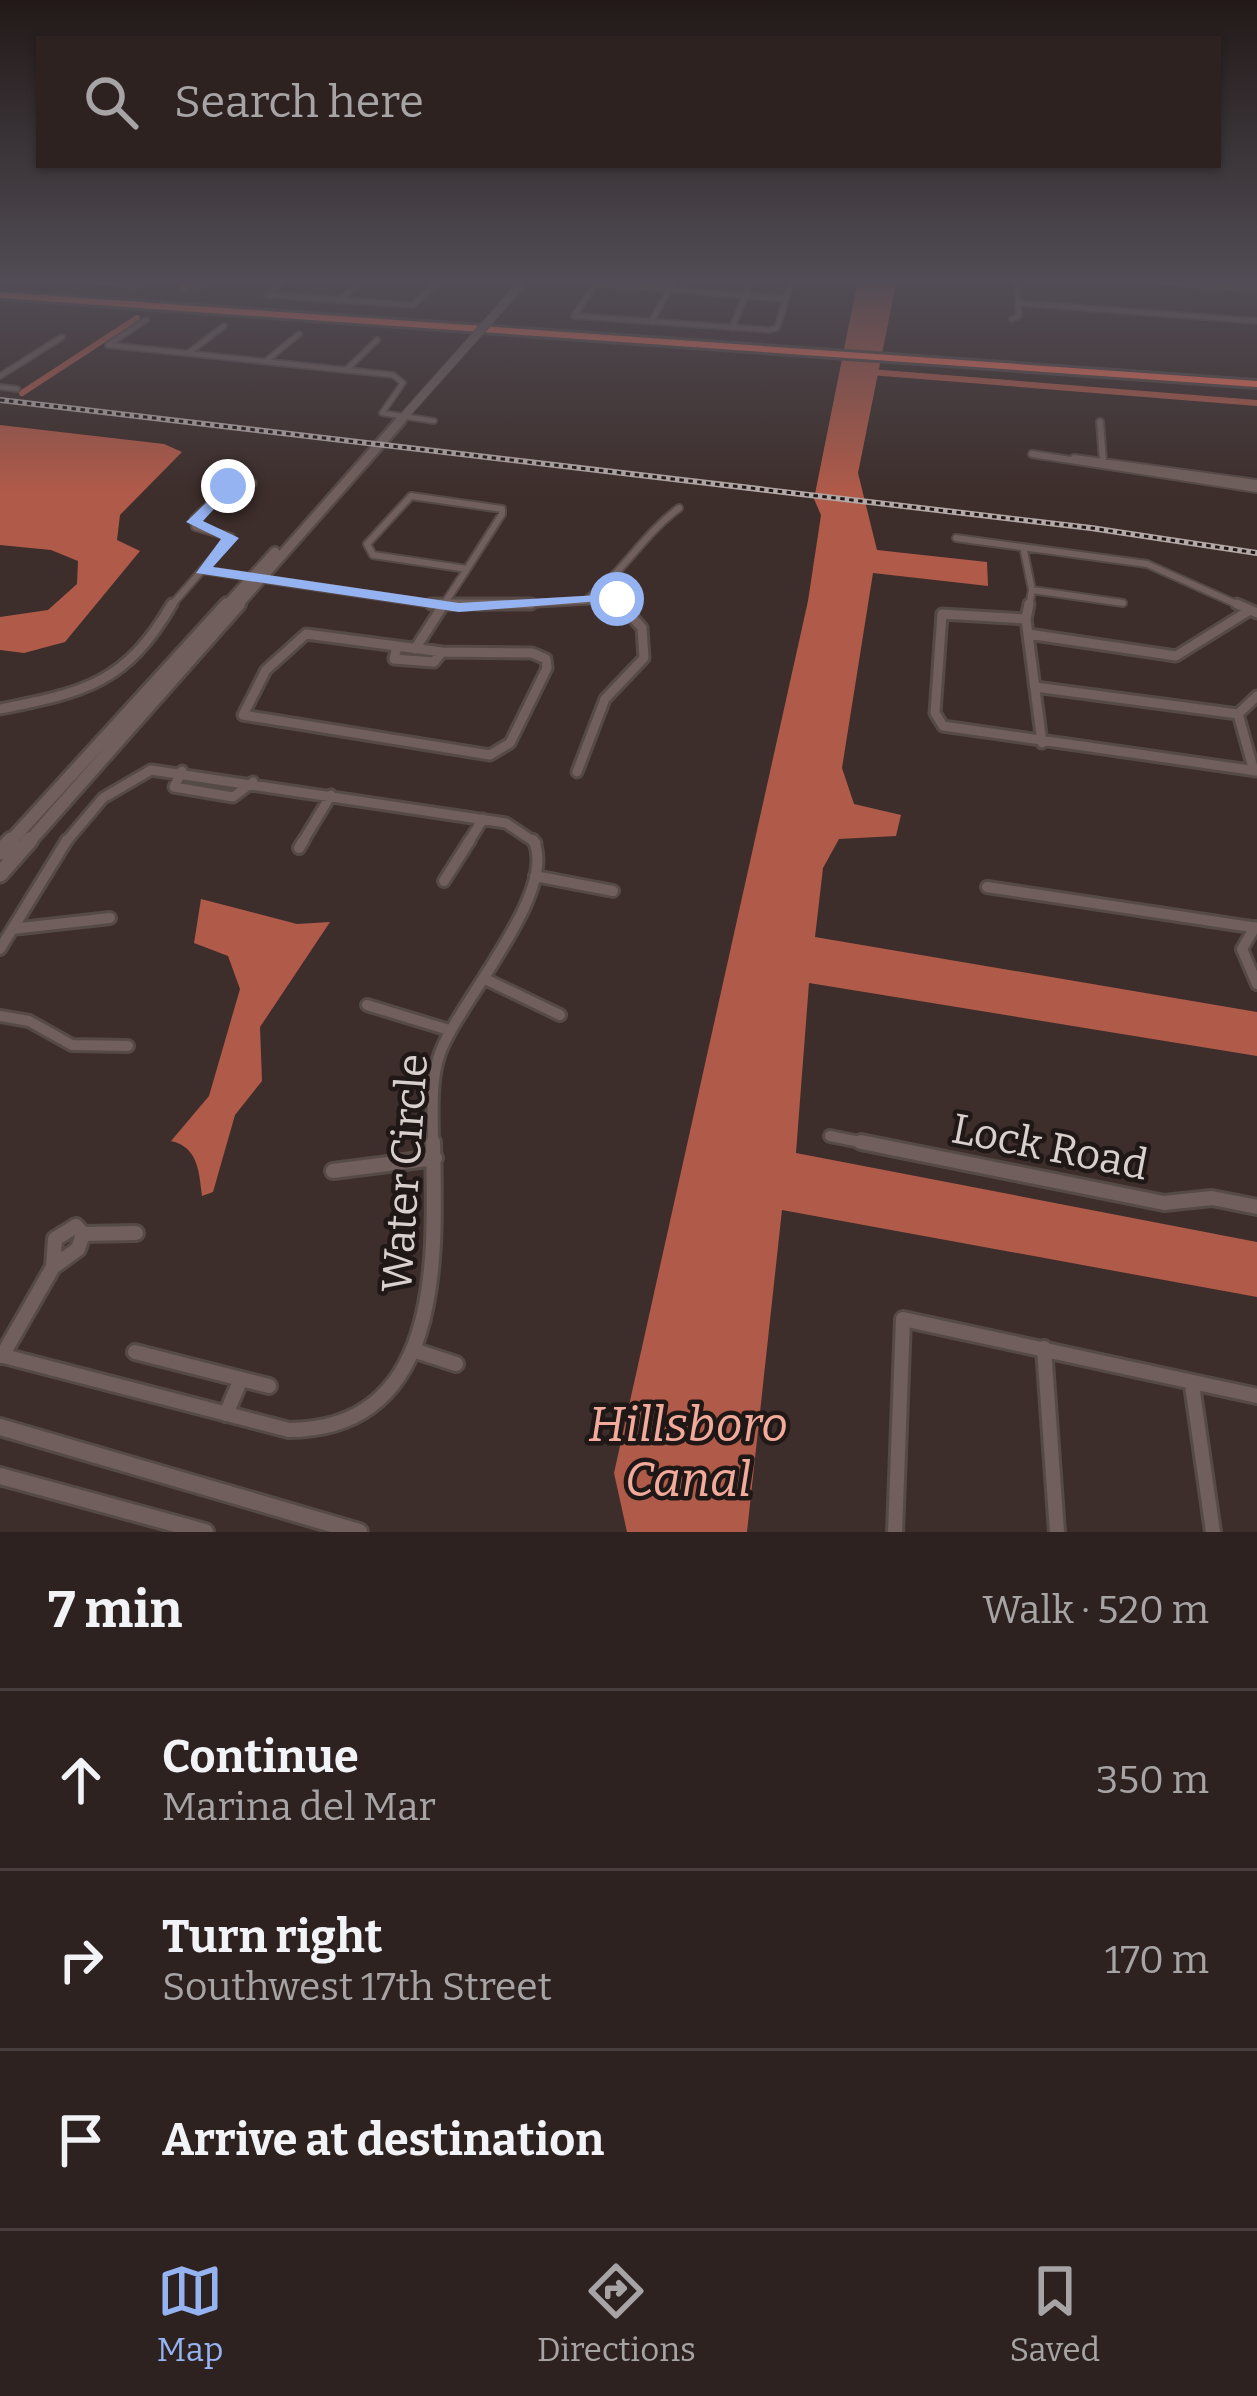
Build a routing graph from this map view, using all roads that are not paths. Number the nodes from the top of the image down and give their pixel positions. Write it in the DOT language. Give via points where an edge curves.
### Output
graph roads {
  1 [pos="41,350"];
  2 [pos="163,350"];
  3 [pos="191,350"];
  4 [pos="280,350"];
  5 [pos="366,350"];
  6 [pos="463,350"];
  7 [pos="842,350"];
  8 [pos="188,353"];
  9 [pos="893,354"];
  10 [pos="266,362"];
  11 [pos="346,370"];
  12 [pos="0,376"];
  13 [pos="1257,381"];
  14 [pos="0,387"];
  15 [pos="17,389"];
  16 [pos="405,418"];
  17 [pos="434,421"];
  18 [pos="1100,422"];
  19 [pos="1103,461"];
  20 [pos="1257,486"];
  21 [pos="220,495"];
  22 [pos="679,508"];
  23 [pos="956,538"];
  24 [pos="1024,551"];
  25 [pos="467,569"];
  26 [pos="202,570"];
  27 [pos="255,578"];
  28 [pos="1032,590"];
  29 [pos="588,599"];
  30 [pos="1124,603"];
  31 [pos="442,605"];
  32 [pos="1254,612"];
  33 [pos="1026,619"];
  34 [pos="1028,634"];
  35 [pos="397,646"];
  36 [pos="415,649"];
  37 [pos="442,652"];
  38 [pos="1034,687"];
  39 [pos="1257,696"];
  40 [pos="0,709"];
  41 [pos="1238,714"];
  42 [pos="1042,743"];
  43 [pos="182,771"];
  44 [pos="1256,771"];
  45 [pos="577,772"];
  46 [pos="253,782"];
  47 [pos="331,795"];
  48 [pos="483,819"];
  49 [pos="299,848"];
  50 [pos="0,852"];
  51 [pos="0,874"];
  52 [pos="536,876"];
  53 [pos="444,880"];
  54 [pos="987,886"];
  55 [pos="613,891"];
  56 [pos="110,918"];
  57 [pos="1254,927"];
  58 [pos="12,929"];
  59 [pos="0,949"];
  60 [pos="484,979"];
  61 [pos="1257,984"];
  62 [pos="367,1005"];
  63 [pos="560,1015"];
  64 [pos="0,1016"];
  65 [pos="449,1030"];
  66 [pos="128,1046"];
  67 [pos="830,1136"];
  68 [pos="435,1158"];
  69 [pos="332,1171"];
  70 [pos="1257,1207"];
  71 [pos="136,1232"];
  72 [pos="83,1234"];
  73 [pos="53,1268"];
  74 [pos="1044,1348"];
  75 [pos="416,1351"];
  76 [pos="134,1352"];
  77 [pos="1,1355"];
  78 [pos="456,1364"];
  79 [pos="241,1379"];
  80 [pos="1192,1385"];
  81 [pos="269,1386"];
  82 [pos="1257,1396"];
  83 [pos="226,1414"];
  84 [pos="0,1427"];
  85 [pos="0,1476"];
  86 [pos="205,1532"];
  87 [pos="359,1532"];
  88 [pos="895,1532"];
  89 [pos="1057,1532"];
  90 [pos="1213,1532"];
  1 -- 12 [label="street"];
  2 -- 8 [label="street"];
  3 -- 8 [label="street"];
  4 -- 10 [label="street"];
  5 -- 11 [label="street"];
  6 -- 16 [label="main road, bridge"];
  7 -- 9 [label="highway"];
  8 -- 10 [label="street"];
  9 -- 13 [label="highway"];
  9 -- 13 [label="highway" via="1185,382"];
  9 -- 13 [label="highway" via="1241,373"];
  10 -- 11 [label="street"];
  11 -- 16 [label="street" via="401,378 380,410"];
  14 -- 15 [label="street"];
  16 -- 17 [label="street"];
  16 -- 27 [label="main road"];
  18 -- 19 [label="street"];
  19 -- 20 [label="street"];
  19 -- 20 [label="street" via="1033,454"];
  21 -- 26 [label="street" via="193,525 231,538"];
  22 -- 29 [label="street"];
  23 -- 24 [label="street"];
  24 -- 28 [label="street"];
  24 -- 32 [label="street" via="1147,564"];
  25 -- 25 [label="street" via="500,506 406,498 366,547 373,555"];
  25 -- 31 [label="street"];
  26 -- 27 [label="street"];
  26 -- 40 [label="street" via="126,666 69,695"];
  27 -- 31 [label="street"];
  27 -- 50 [label="main road"];
  27 -- 51 [label="main road"];
  28 -- 30 [label="street"];
  28 -- 33 [label="street"];
  29 -- 31 [label="street" via="499,609"];
  29 -- 45 [label="street" via="617,599 632,612 644,658 605,699"];
  31 -- 36 [label="street"];
  32 -- 34 [label="street" via="1176,656"];
  33 -- 34 [label="street"];
  33 -- 42 [label="street" via="942,614 935,713 957,731"];
  34 -- 38 [label="street"];
  35 -- 36 [label="street"];
  35 -- 37 [label="street" via="394,659 402,662 428,664"];
  35 -- 37 [label="street" via="300,636 241,712 483,755 503,750 546,659 532,652"];
  36 -- 37 [label="street"];
  38 -- 41 [label="street"];
  38 -- 42 [label="street"];
  39 -- 41 [label="street"];
  41 -- 44 [label="street"];
  42 -- 44 [label="street"];
  43 -- 46 [label="street"];
  43 -- 46 [label="street" via="174,787 233,797"];
  43 -- 58 [label="street" via="151,770 113,788 49,865"];
  46 -- 47 [label="street"];
  47 -- 48 [label="street"];
  47 -- 49 [label="street"];
  48 -- 52 [label="street" via="534,839"];
  48 -- 53 [label="street"];
  52 -- 55 [label="street"];
  52 -- 60 [label="street, Water Circle"];
  54 -- 57 [label="street"];
  56 -- 58 [label="street"];
  57 -- 61 [label="street" via="1242,949"];
  58 -- 59 [label="street"];
  60 -- 63 [label="street"];
  60 -- 65 [label="street, Water Circle"];
  62 -- 65 [label="street"];
  64 -- 66 [label="street" via="29,1021 72,1045"];
  65 -- 68 [label="street, Water Circle" via="435,1074"];
  67 -- 70 [label="street, Lock Road" via="1164,1203 1212,1198"];
  68 -- 69 [label="street"];
  68 -- 75 [label="street, Water Circle" via="431,1297"];
  71 -- 72 [label="street"];
  72 -- 73 [label="street"];
  72 -- 73 [label="street" via="76,1226 58,1234"];
  73 -- 77 [label="street"];
  74 -- 80 [label="street"];
  74 -- 88 [label="street" via="903,1318"];
  74 -- 89 [label="street"];
  75 -- 78 [label="street"];
  75 -- 83 [label="street, Water Circle" via="380,1397 329,1426 289,1430"];
  76 -- 79 [label="street"];
  77 -- 83 [label="street, Water Circle"];
  79 -- 81 [label="street"];
  79 -- 83 [label="street"];
  80 -- 82 [label="street"];
  80 -- 90 [label="street"];
  84 -- 87 [label="street"];
  85 -- 86 [label="street"];
}
